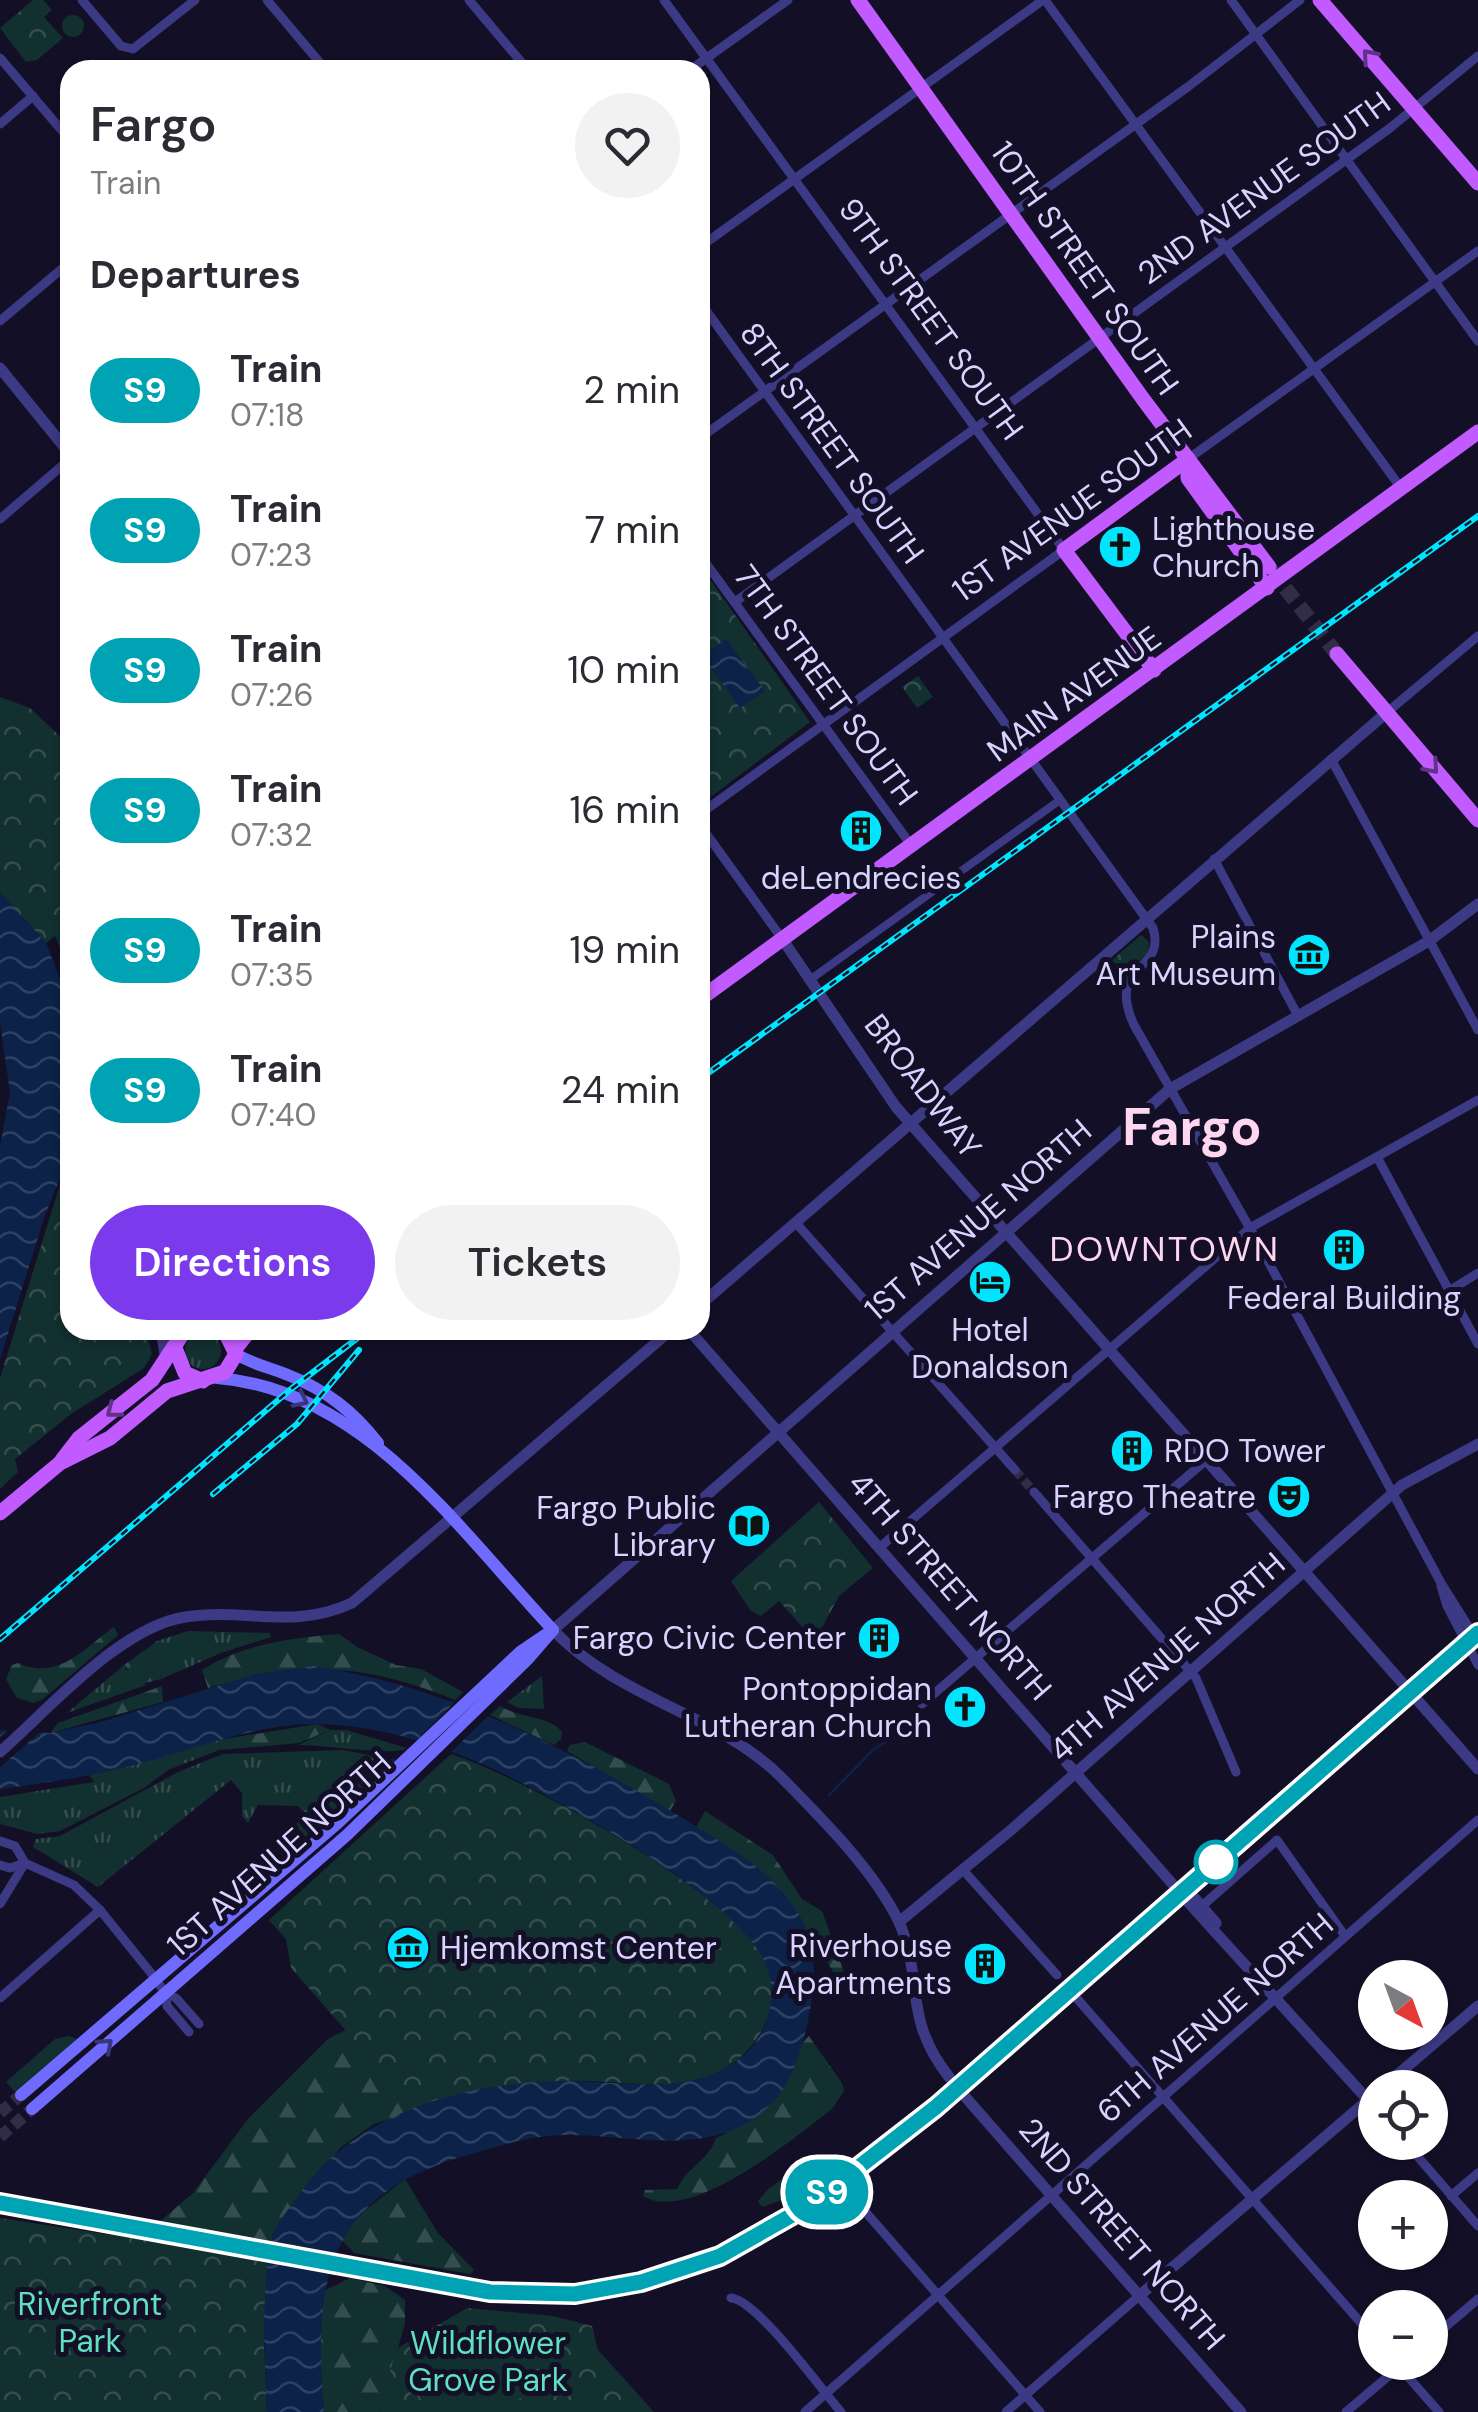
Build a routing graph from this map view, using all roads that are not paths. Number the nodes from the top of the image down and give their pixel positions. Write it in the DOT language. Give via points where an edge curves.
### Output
graph roads {
  1 [pos="82,0"];
  2 [pos="195,0"];
  3 [pos="267,0"];
  4 [pos="469,0"];
  5 [pos="664,0"];
  6 [pos="788,0"];
  7 [pos="858,0"];
  8 [pos="1044,0"];
  9 [pos="1231,0"];
  10 [pos="1300,0"];
  11 [pos="1320,0"];
  12 [pos="1255,33"];
  13 [pos="1478,56"];
  14 [pos="0,58"];
  15 [pos="707,59"];
  16 [pos="318,60"];
  17 [pos="520,60"];
  18 [pos="710,63"];
  19 [pos="921,87"];
  20 [pos="33,96"];
  21 [pos="1414,108"];
  22 [pos="1138,122"];
  23 [pos="0,124"];
  24 [pos="60,128"];
  25 [pos="1347,158"];
  26 [pos="795,178"];
  27 [pos="1478,183"];
  28 [pos="1012,212"];
  29 [pos="710,241"];
  30 [pos="1224,246"];
  31 [pos="1478,251"];
  32 [pos="60,270"];
  33 [pos="1434,281"];
  34 [pos="885,304"];
  35 [pos="710,316"];
  36 [pos="0,321"];
  37 [pos="1100,338"];
  38 [pos="1478,341"];
  39 [pos="0,368"];
  40 [pos="1312,370"];
  41 [pos="763,392"];
  42 [pos="975,427"];
  43 [pos="710,431"];
  44 [pos="1478,432"];
  45 [pos="60,444"];
  46 [pos="1188,459"];
  47 [pos="60,466"];
  48 [pos="1401,488"];
  49 [pos="853,516"];
  50 [pos="0,519"];
  51 [pos="1064,550"];
  52 [pos="1269,567"];
  53 [pos="710,568"];
  54 [pos="1267,588"];
  55 [pos="735,602"];
  56 [pos="1478,636"];
  57 [pos="944,638"];
  58 [pos="1337,654"];
  59 [pos="1154,670"];
  60 [pos="1385,714"];
  61 [pos="823,724"];
  62 [pos="1031,758"];
  63 [pos="1331,759"];
  64 [pos="1060,800"];
  65 [pos="710,807"];
  66 [pos="1478,820"];
  67 [pos="710,840"];
  68 [pos="911,845"];
  69 [pos="1214,860"];
  70 [pos="1478,904"];
  71 [pos="1146,917"];
  72 [pos="783,940"];
  73 [pos="1428,941"];
  74 [pos="811,979"];
  75 [pos="710,992"];
  76 [pos="1297,1014"];
  77 [pos="1478,1030"];
  78 [pos="1170,1089"];
  79 [pos="1478,1100"];
  80 [pos="909,1122"];
  81 [pos="1378,1158"];
  82 [pos="796,1223"];
  83 [pos="1250,1228"];
  84 [pos="1005,1233"];
  85 [pos="1478,1273"];
  86 [pos="1448,1290"];
  87 [pos="710,1297"];
  88 [pos="893,1332"];
  89 [pos="172,1340"];
  90 [pos="230,1340"];
  91 [pos="243,1340"];
  92 [pos="659,1340"];
  93 [pos="698,1340"];
  94 [pos="1478,1344"];
  95 [pos="236,1351"];
  96 [pos="1107,1351"];
  97 [pos="210,1380"];
  98 [pos="778,1432"];
  99 [pos="1478,1444"];
  100 [pos="996,1447"];
  101 [pos="390,1458"];
  102 [pos="1204,1462"];
  103 [pos="60,1463"];
  104 [pos="1015,1470"];
  105 [pos="1034,1492"];
  106 [pos="1392,1494"];
  107 [pos="0,1512"];
  108 [pos="451,1518"];
  109 [pos="879,1548"];
  110 [pos="1093,1561"];
  111 [pos="1304,1573"];
  112 [pos="1440,1583"];
  113 [pos="553,1630"];
  114 [pos="1478,1642"];
  115 [pos="524,1656"];
  116 [pos="976,1660"];
  117 [pos="1478,1664"];
  118 [pos="1190,1672"];
  119 [pos="922,1704"];
  120 [pos="0,1752"];
  121 [pos="1478,1769"];
  122 [pos="1236,1772"];
  123 [pos="1077,1773"];
  124 [pos="1478,1820"];
  125 [pos="0,1841"];
  126 [pos="25,1863"];
  127 [pos="0,1865"];
  128 [pos="964,1871"];
  129 [pos="1170,1877"];
  130 [pos="0,1904"];
  131 [pos="1202,1906"];
  132 [pos="100,1910"];
  133 [pos="899,1922"];
  134 [pos="1346,1936"];
  135 [pos="1223,1937"];
  136 [pos="1058,1975"];
  137 [pos="155,1978"];
  138 [pos="165,1993"];
  139 [pos="1073,1994"];
  140 [pos="1276,1996"];
  141 [pos="0,1998"];
  142 [pos="1478,2006"];
  143 [pos="199,2024"];
  144 [pos="189,2032"];
  145 [pos="1403,2070"];
  146 [pos="948,2077"];
  147 [pos="1358,2085"];
  148 [pos="960,2092"];
  149 [pos="21,2096"];
  150 [pos="1164,2096"];
  151 [pos="32,2110"];
  152 [pos="1358,2113"];
  153 [pos="1420,2160"];
  154 [pos="1478,2174"];
  155 [pos="842,2185"];
  156 [pos="1053,2194"];
  157 [pos="1451,2196"];
  158 [pos="1252,2198"];
  159 [pos="1478,2226"];
  160 [pos="938,2295"];
  161 [pos="1139,2296"];
  162 [pos="730,2298"];
  163 [pos="1478,2298"];
  164 [pos="1358,2320"];
  165 [pos="1448,2324"];
  166 [pos="1382,2380"];
  167 [pos="1413,2380"];
  168 [pos="826,2394"];
  169 [pos="1025,2395"];
  170 [pos="805,2412"];
  171 [pos="841,2412"];
  172 [pos="1006,2412"];
  173 [pos="1040,2412"];
  174 [pos="1241,2412"];
  175 [pos="1346,2412"];
  176 [pos="1439,2412"];
  1 -- 2 [label="street" via="129,49"];
  3 -- 16 [label="street"];
  4 -- 17 [label="street"];
  5 -- 15 [label="street, 9TH STREET SOUTH"];
  6 -- 15 [label="street"];
  7 -- 19 [label="main road, 10TH STREET SOUTH"];
  8 -- 19 [label="street"];
  8 -- 22 [label="street"];
  9 -- 12 [label="street"];
  10 -- 12 [label="street"];
  21 -- 11 [label="main road, one-way"];
  12 -- 22 [label="street"];
  12 -- 25 [label="street"];
  13 -- 21 [label="street, 2ND AVENUE SOUTH"];
  14 -- 20 [label="street"];
  18 -- 26 [label="street, 9TH STREET SOUTH"];
  19 -- 26 [label="street"];
  19 -- 28 [label="main road, 10TH STREET SOUTH"];
  20 -- 23 [label="street"];
  20 -- 24 [label="street"];
  21 -- 25 [label="street, 2ND AVENUE SOUTH"];
  21 -- 27 [label="main road"];
  22 -- 28 [label="street"];
  22 -- 30 [label="street"];
  25 -- 30 [label="street, 2ND AVENUE SOUTH"];
  25 -- 33 [label="street"];
  26 -- 29 [label="street"];
  26 -- 34 [label="street, 9TH STREET SOUTH"];
  28 -- 34 [label="street"];
  28 -- 37 [label="main road, 10TH STREET SOUTH"];
  30 -- 37 [label="street, 2ND AVENUE SOUTH"];
  30 -- 40 [label="street"];
  31 -- 33 [label="street, 1ST AVENUE SOUTH"];
  32 -- 36 [label="street"];
  33 -- 38 [label="street"];
  33 -- 40 [label="street, 1ST AVENUE SOUTH"];
  34 -- 41 [label="street"];
  34 -- 42 [label="street, 9TH STREET SOUTH"];
  35 -- 41 [label="street, 8TH STREET SOUTH"];
  37 -- 42 [label="street, 2ND AVENUE SOUTH"];
  37 -- 46 [label="main road, 10TH STREET SOUTH"];
  39 -- 45 [label="street"];
  40 -- 46 [label="street, 1ST AVENUE SOUTH"];
  40 -- 48 [label="street"];
  41 -- 43 [label="street"];
  41 -- 49 [label="street, 8TH STREET SOUTH"];
  42 -- 49 [label="street, 2ND AVENUE SOUTH"];
  42 -- 51 [label="street, 9TH STREET SOUTH"];
  44 -- 48 [label="main road, MAIN AVENUE"];
  46 -- 51 [label="main road, 1ST AVENUE SOUTH"];
  46 -- 52 [label="main road, 10TH STREET SOUTH"];
  46 -- 54 [label="main road" via="1188,478"];
  47 -- 50 [label="street"];
  48 -- 54 [label="main road, MAIN AVENUE"];
  49 -- 55 [label="street, 2ND AVENUE SOUTH"];
  49 -- 57 [label="street, 8TH STREET SOUTH"];
  51 -- 57 [label="street, 1ST AVENUE SOUTH"];
  51 -- 59 [label="main road, 9TH STREET SOUTH"];
  53 -- 55 [label="street, 7TH STREET SOUTH"];
  54 -- 59 [label="main road, MAIN AVENUE"];
  55 -- 61 [label="street, 7TH STREET SOUTH"];
  56 -- 60 [label="street"];
  57 -- 61 [label="street, 1ST AVENUE SOUTH"];
  57 -- 62 [label="street, 8TH STREET SOUTH"];
  58 -- 60 [label="main road"];
  59 -- 62 [label="main road, MAIN AVENUE"];
  60 -- 63 [label="street"];
  60 -- 66 [label="main road, one-way"];
  61 -- 65 [label="street, 1ST AVENUE SOUTH"];
  61 -- 68 [label="street, 7TH STREET SOUTH"];
  62 -- 64 [label="street, 8TH STREET SOUTH"];
  62 -- 68 [label="main road, MAIN AVENUE"];
  63 -- 69 [label="street"];
  63 -- 73 [label="street"];
  64 -- 71 [label="street, 8TH STREET SOUTH"];
  64 -- 74 [label="street"];
  67 -- 72 [label="street, BROADWAY"];
  68 -- 72 [label="main road, MAIN AVENUE"];
  69 -- 71 [label="street"];
  69 -- 76 [label="street"];
  70 -- 73 [label="street, 1ST AVENUE NORTH"];
  71 -- 78 [label="street" via="1155,945 1128,980 1124,1002"];
  71 -- 80 [label="street"];
  72 -- 74 [label="street, BROADWAY"];
  72 -- 75 [label="main road, MAIN AVENUE"];
  73 -- 76 [label="street, 1ST AVENUE NORTH"];
  73 -- 77 [label="street"];
  74 -- 80 [label="street, BROADWAY"];
  76 -- 78 [label="street, 1ST AVENUE NORTH"];
  78 -- 83 [label="street"];
  78 -- 84 [label="street, 1ST AVENUE NORTH"];
  79 -- 81 [label="street"];
  80 -- 82 [label="street"];
  80 -- 84 [label="street, BROADWAY"];
  81 -- 83 [label="street"];
  81 -- 86 [label="street"];
  82 -- 87 [label="street"];
  82 -- 88 [label="street"];
  83 -- 96 [label="street"];
  83 -- 106 [label="street"];
  84 -- 88 [label="street, 1ST AVENUE NORTH"];
  84 -- 96 [label="street, BROADWAY"];
  85 -- 86 [label="street"];
  86 -- 94 [label="street"];
  88 -- 98 [label="street, 1ST AVENUE NORTH"];
  88 -- 100 [label="street"];
  89 -- 97 [label="main road" via="185,1372"];
  89 -- 103 [label="main road, one-way" via="144,1388 79,1438"];
  90 -- 95 [label="main road"];
  91 -- 95 [label="main road"];
  92 -- 108 [label="street"];
  93 -- 98 [label="street, 4TH STREET NORTH"];
  95 -- 97 [label="main road"];
  95 -- 101 [label="main road" via="255,1367 338,1400"];
  96 -- 100 [label="street"];
  96 -- 102 [label="street, BROADWAY"];
  97 -- 101 [label="main road, one-way" via="272,1386 330,1414"];
  97 -- 103 [label="main road" via="168,1392 110,1438"];
  98 -- 109 [label="street, 4TH STREET NORTH"];
  98 -- 113 [label="street, 1ST AVENUE NORTH"];
  99 -- 106 [label="street, 4TH AVENUE NORTH"];
  100 -- 104 [label="street"];
  100 -- 109 [label="street"];
  101 -- 108 [label="main road"];
  102 -- 110 [label="street"];
  102 -- 111 [label="street, BROADWAY"];
  103 -- 107 [label="main road"];
  105 -- 110 [label="street"];
  106 -- 111 [label="street, 4TH AVENUE NORTH"];
  106 -- 112 [label="street"];
  108 -- 113 [label="main road"];
  108 -- 120 [label="street" via="352,1603 324,1616 197,1616 139,1635"];
  109 -- 116 [label="street, 4TH STREET NORTH"];
  110 -- 116 [label="street"];
  110 -- 118 [label="street"];
  111 -- 118 [label="street, 4TH AVENUE NORTH"];
  111 -- 121 [label="street, BROADWAY"];
  112 -- 114 [label="street"];
  112 -- 117 [label="street"];
  113 -- 115 [label="main road, 1ST AVENUE NORTH"];
  113 -- 133 [label="street" via="619,1684 740,1746 779,1775"];
  115 -- 137 [label="main road, 1ST AVENUE NORTH"];
  115 -- 138 [label="main road, 1ST AVENUE NORTH" via="346,1835"];
  116 -- 119 [label="street"];
  116 -- 123 [label="street, 4TH STREET NORTH"];
  118 -- 122 [label="street"];
  118 -- 123 [label="street, 4TH AVENUE NORTH"];
  123 -- 128 [label="street, 4TH AVENUE NORTH"];
  123 -- 129 [label="street, 4TH STREET NORTH"];
  124 -- 134 [label="street, 6TH AVENUE NORTH"];
  125 -- 126 [label="street" via="15,1846"];
  126 -- 127 [label="street"];
  126 -- 130 [label="street"];
  126 -- 132 [label="street" via="74,1885"];
  128 -- 133 [label="street, 4TH AVENUE NORTH"];
  128 -- 136 [label="street"];
  129 -- 131 [label="street, 4TH STREET NORTH"];
  129 -- 135 [label="street, 4TH STREET NORTH"];
  131 -- 134 [label="street" via="1277,1840"];
  131 -- 135 [label="street, 4TH STREET NORTH"];
  132 -- 137 [label="street"];
  132 -- 141 [label="street"];
  133 -- 146 [label="street" via="919,2028"];
  134 -- 140 [label="street, 6TH AVENUE NORTH"];
  135 -- 140 [label="street, 4TH STREET NORTH"];
  137 -- 138 [label="street"];
  137 -- 149 [label="main road, 1ST AVENUE NORTH"];
  138 -- 143 [label="street"];
  138 -- 144 [label="street" via="167,2006"];
  151 -- 138 [label="main road, 1ST AVENUE NORTH, one-way"];
  139 -- 150 [label="street"];
  140 -- 147 [label="street, 4TH STREET NORTH"];
  140 -- 150 [label="street, 6TH AVENUE NORTH"];
  142 -- 145 [label="street"];
  148 -- 156 [label="street, 2ND STREET NORTH"];
  150 -- 156 [label="street, 6TH AVENUE NORTH"];
  150 -- 158 [label="street"];
  152 -- 158 [label="street"];
  153 -- 157 [label="street"];
  154 -- 157 [label="street"];
  155 -- 160 [label="street"];
  156 -- 160 [label="street, 6TH AVENUE NORTH"];
  156 -- 161 [label="street, 2ND STREET NORTH"];
  157 -- 159 [label="street"];
  158 -- 161 [label="street"];
  158 -- 164 [label="street"];
  160 -- 168 [label="street, 6TH AVENUE NORTH"];
  160 -- 169 [label="street"];
  161 -- 169 [label="street"];
  161 -- 174 [label="street, 2ND STREET NORTH"];
  162 -- 168 [label="street" via="740,2298"];
  163 -- 165 [label="street"];
  166 -- 175 [label="street"];
  167 -- 176 [label="street"];
  168 -- 170 [label="street, 6TH AVENUE NORTH"];
  168 -- 171 [label="street"];
  169 -- 172 [label="street"];
  169 -- 173 [label="street"];
}
